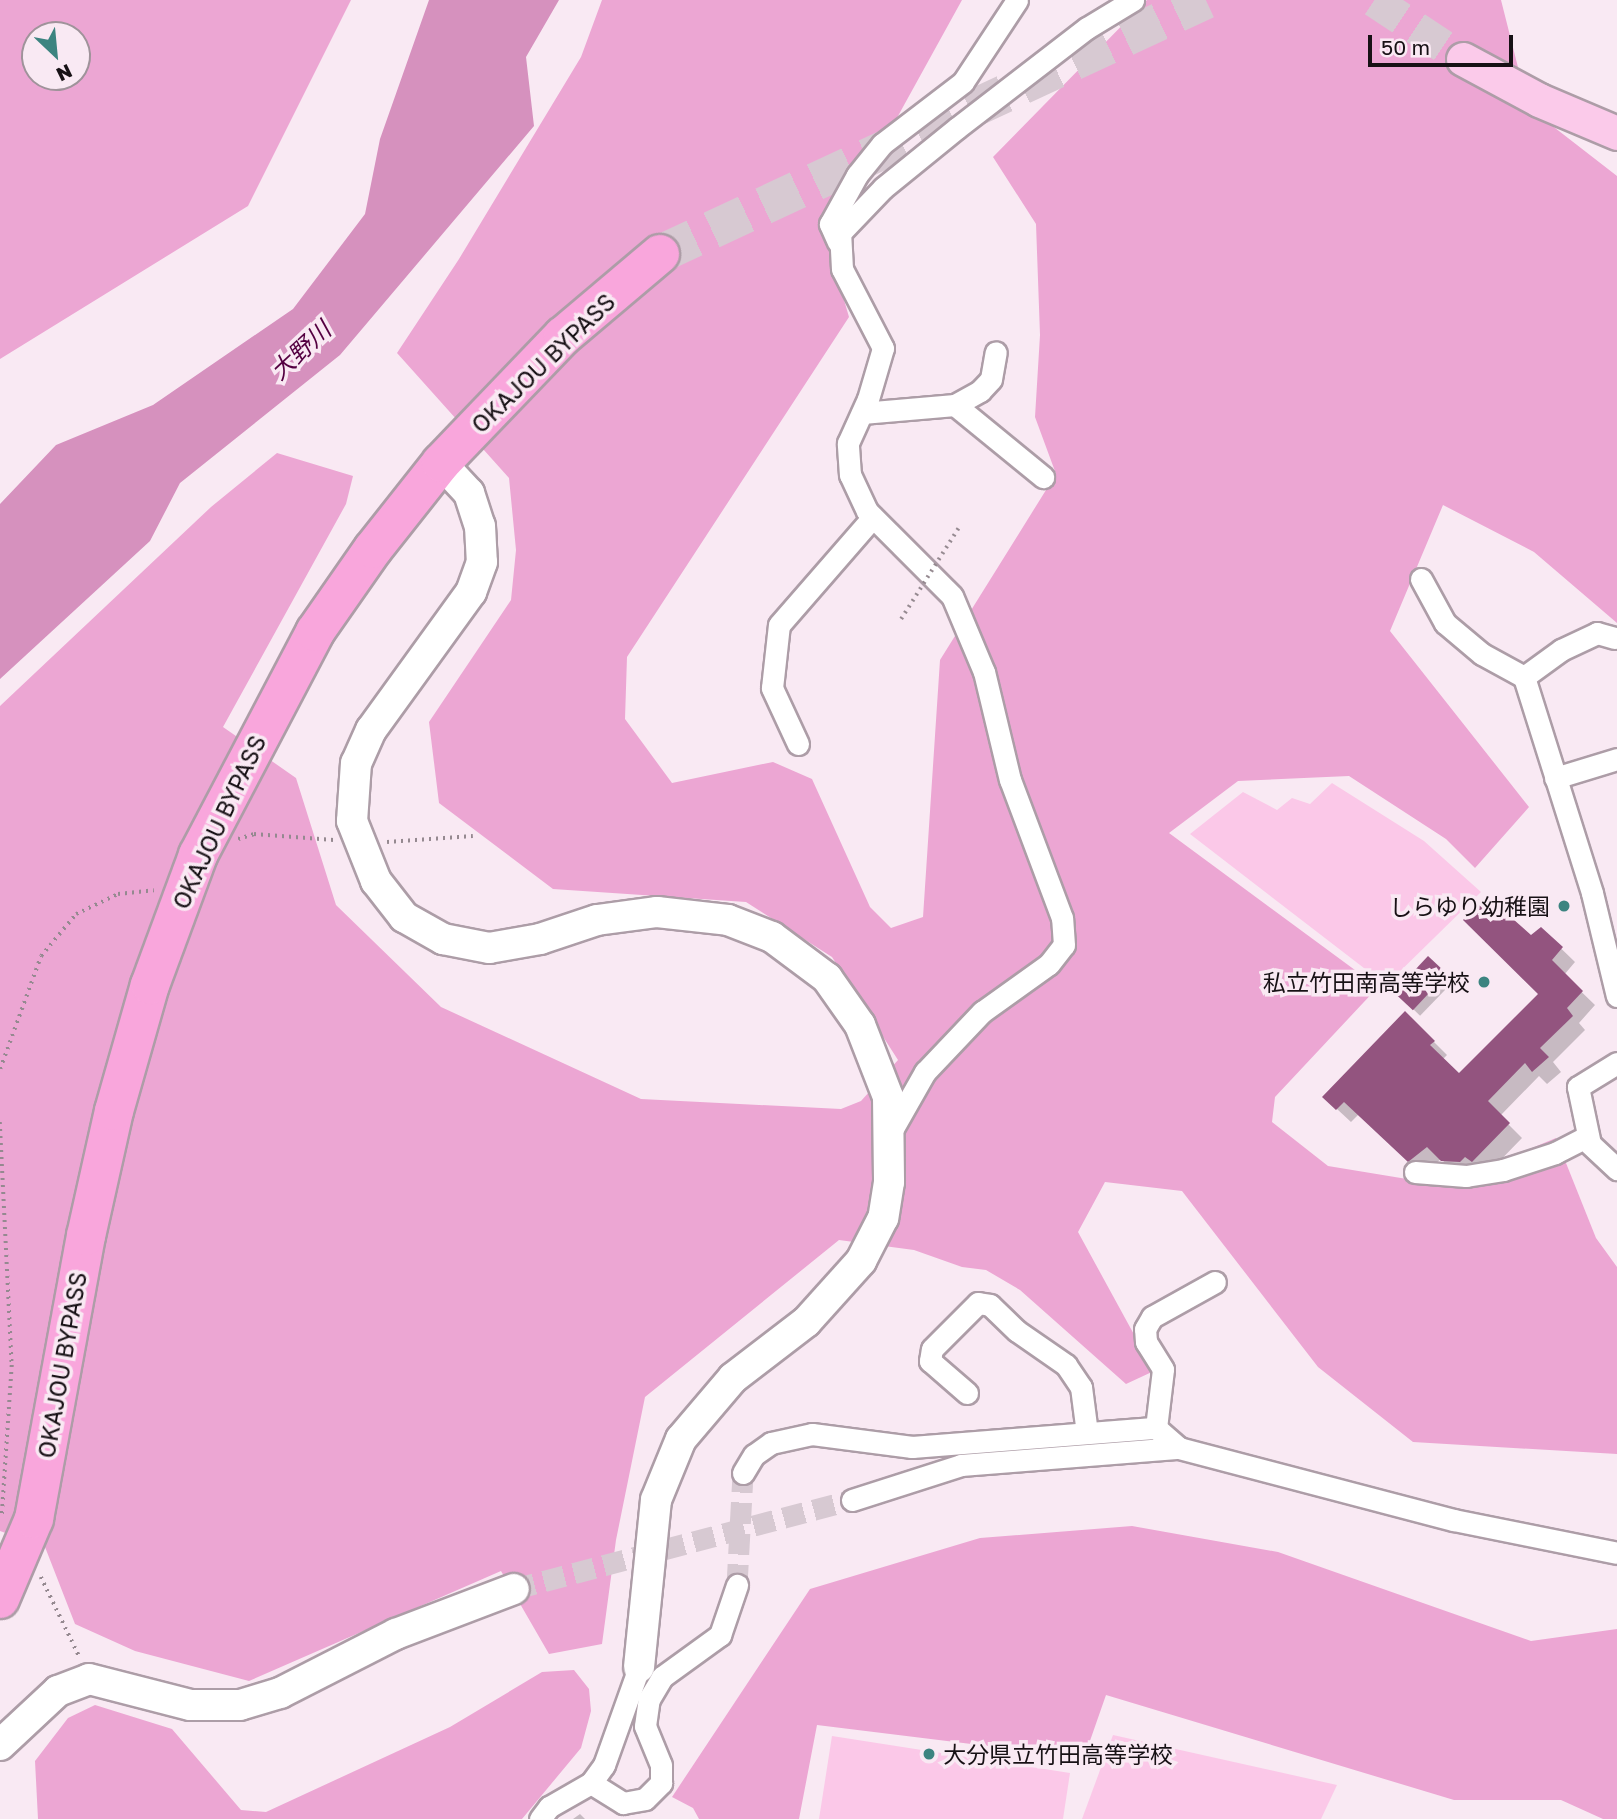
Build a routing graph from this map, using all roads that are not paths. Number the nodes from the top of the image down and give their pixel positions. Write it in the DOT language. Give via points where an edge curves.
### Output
graph roads {
  1 [pos="1017,0"];
  2 [pos="1133,0"];
  3 [pos="1463,59"];
  4 [pos="1617,133"];
  5 [pos="841,246"];
  6 [pos="660,254"];
  7 [pos="996,352"];
  8 [pos="955,405"];
  9 [pos="862,413"];
  10 [pos="441,463"];
  11 [pos="1043,477"];
  12 [pos="873,517"];
  13 [pos="1422,579"];
  14 [pos="1614,638"];
  15 [pos="1524,677"];
  16 [pos="798,744"];
  17 [pos="1617,759"];
  18 [pos="1555,778"];
  19 [pos="1617,996"];
  20 [pos="1617,1063"];
  21 [pos="892,1130"];
  22 [pos="1588,1136"];
  23 [pos="1617,1169"];
  24 [pos="1415,1172"];
  25 [pos="1215,1282"];
  26 [pos="967,1393"];
  27 [pos="1156,1428"];
  28 [pos="1087,1433"];
  29 [pos="1179,1448"];
  30 [pos="743,1473"];
  31 [pos="852,1500"];
  32 [pos="1617,1553"];
  33 [pos="737,1585"];
  34 [pos="514,1589"];
  35 [pos="0,1599"];
  36 [pos="639,1667"];
  37 [pos="0,1745"];
  38 [pos="591,1783"];
  39 [pos="540,1819"];
  1 -- 5 [label="street" via="963,82 882,144 857,175 830,224"];
  2 -- 5 [label="street" via="1087,28 883,187 840,233"];
  3 -- 4 [label="main road" via="1539,100"];
  5 -- 9 [label="street" via="842,269 883,348"];
  6 -- 10 [label="highway, OKAJOU BYPASS" via="564,336"];
  7 -- 8 [label="street" via="991,379 981,391"];
  8 -- 9 [label="street"];
  8 -- 11 [label="street"];
  9 -- 12 [label="street" via="848,443 849,475"];
  10 -- 21 [label="street" via="469,493 480,526 482,562 471,592 371,730 356,763 352,821 376,881 404,917 443,939 489,948 540,939 597,920 657,912 727,920 772,937 827,978 860,1025 877,1063"];
  10 -- 35 [label="highway, OKAJOU BYPASS" via="315,632 198,855 150,985 114,1111 86,1236 40,1492 25,1543"];
  12 -- 16 [label="street" via="779,625 772,688"];
  12 -- 21 [label="street" via="952,596 984,672 1010,780 1062,918 1064,945 1049,964 982,1012 925,1072"];
  13 -- 15 [label="street" via="1445,623 1482,654"];
  14 -- 15 [label="street" via="1597,633 1561,650"];
  15 -- 18 [label="street"];
  17 -- 18 [label="street"];
  18 -- 19 [label="street" via="1592,893"];
  20 -- 22 [label="street" via="1578,1087"];
  21 -- 36 [label="street" via="883,1218 861,1261 806,1322 733,1378 681,1438 656,1500"];
  22 -- 23 [label="street" via="1590,1144"];
  22 -- 24 [label="street" via="1555,1153 1503,1170 1466,1176"];
  25 -- 27 [label="street" via="1152,1317 1145,1329 1146,1342 1163,1369"];
  26 -- 28 [label="street" via="930,1361 932,1349 978,1303 990,1305 1017,1331 1066,1365 1081,1387"];
  27 -- 28 [label="street"];
  27 -- 29 [label="street"];
  28 -- 30 [label="street" via="912,1447 812,1434 771,1443 754,1455"];
  29 -- 31 [label="street" via="961,1465"];
  29 -- 32 [label="street" via="1454,1520"];
  33 -- 38 [label="street" via="720,1635 662,1677 649,1699 645,1726 661,1765 661,1783 645,1799 623,1803"];
  34 -- 37 [label="street" via="396,1634 280,1693 240,1705 190,1705 89,1679 58,1691"];
  36 -- 38 [label="street" via="604,1765"];
  38 -- 39 [label="street" via="549,1807"];
}
